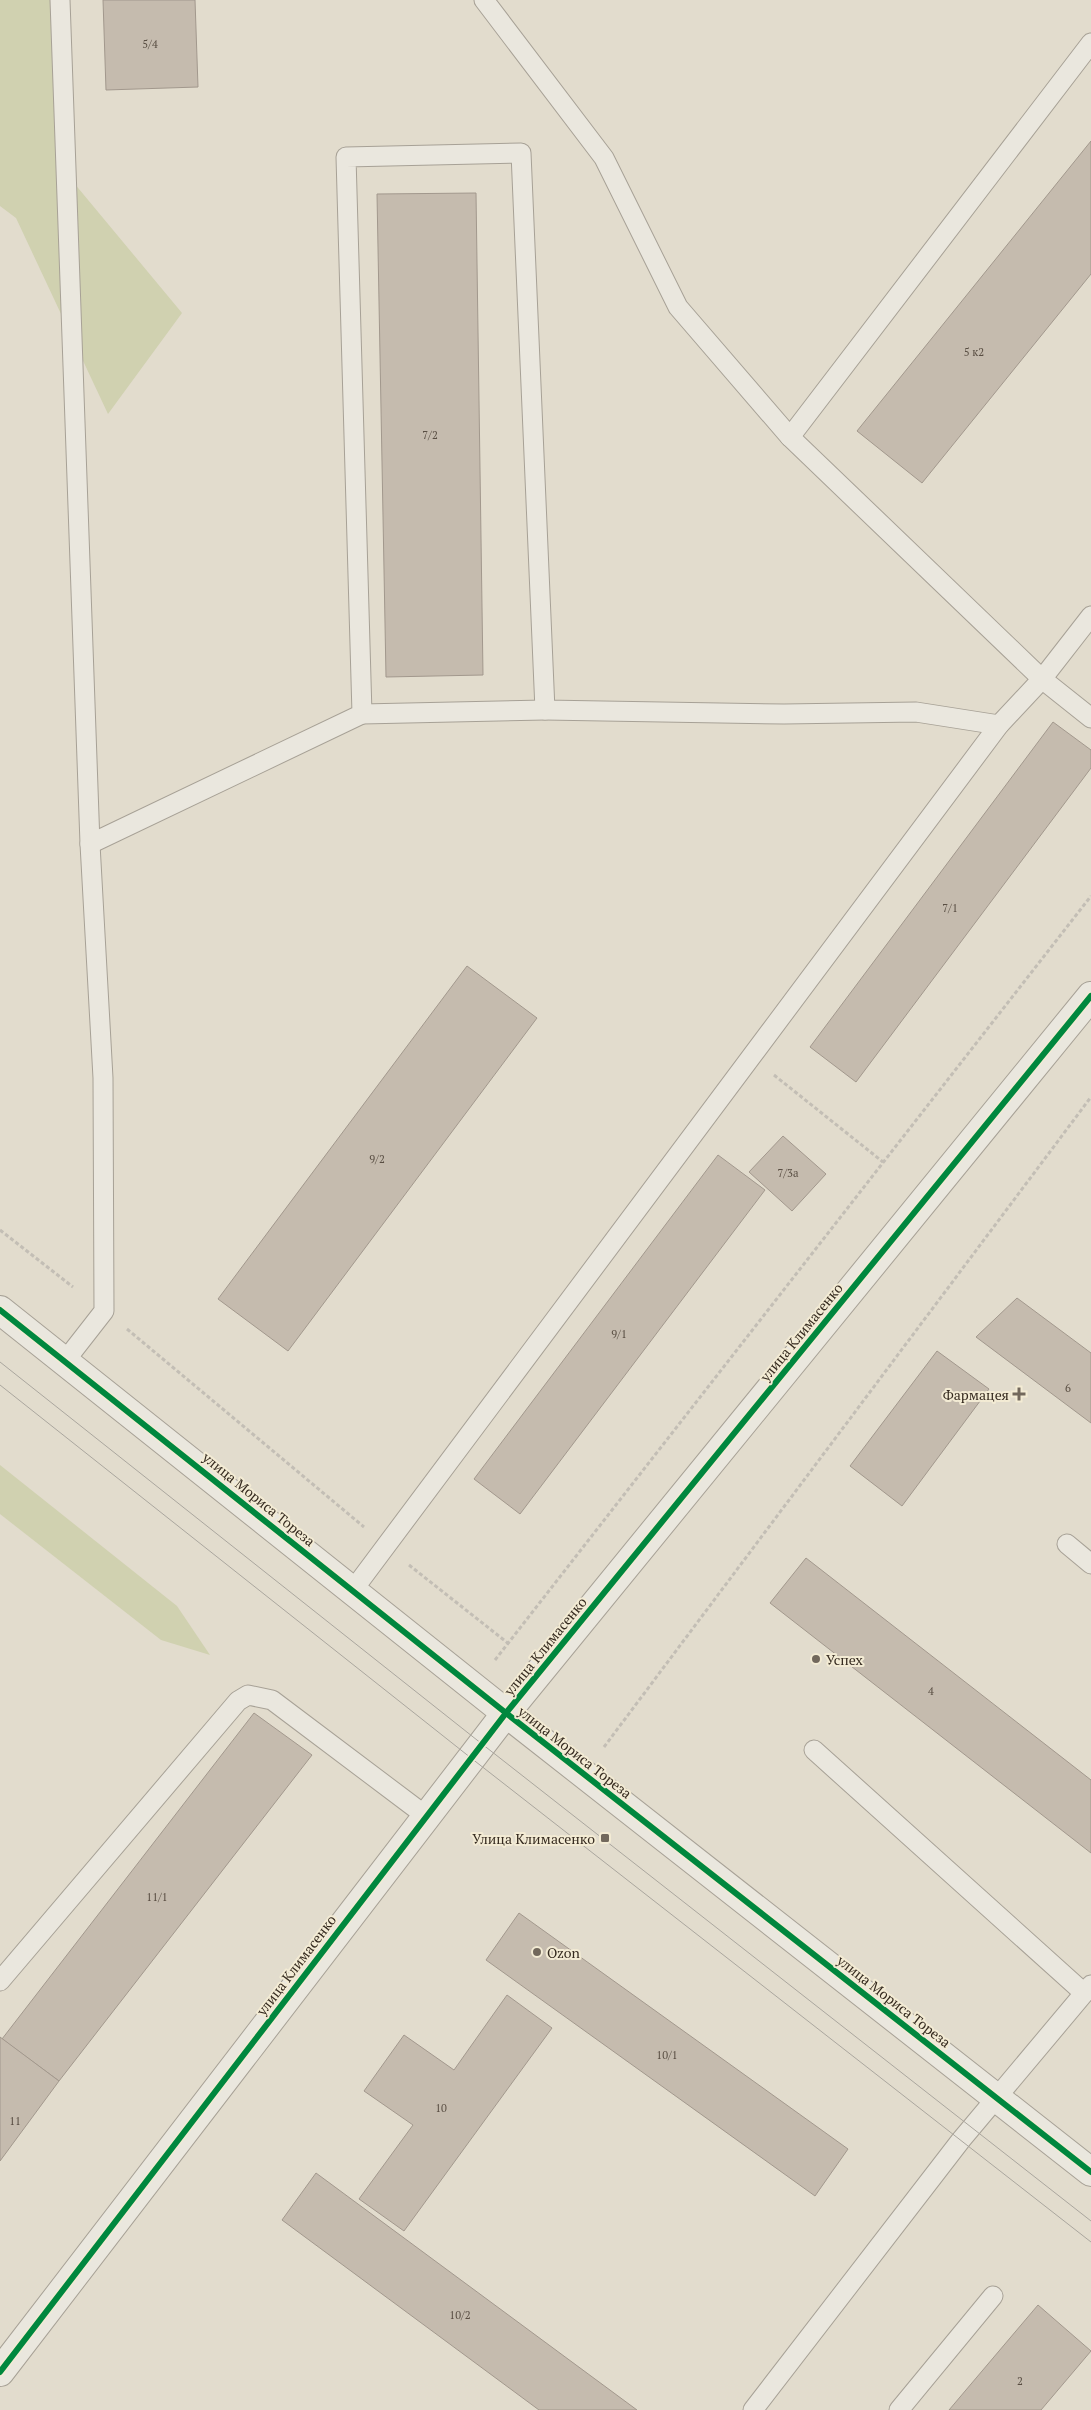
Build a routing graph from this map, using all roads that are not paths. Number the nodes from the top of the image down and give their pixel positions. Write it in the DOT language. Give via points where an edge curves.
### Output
graph roads {
  1 [pos="60,0"];
  2 [pos="484,0"];
  3 [pos="1091,43"];
  4 [pos="790,437"];
  5 [pos="1091,616"];
  6 [pos="1042,679"];
  7 [pos="545,710"];
  8 [pos="362,714"];
  9 [pos="1091,718"];
  10 [pos="999,725"];
  11 [pos="90,844"];
  12 [pos="1091,996"];
  13 [pos="0,1310"];
  14 [pos="65,1361"];
  15 [pos="1067,1544"];
  16 [pos="1091,1564"];
  17 [pos="353,1590"];
  18 [pos="506,1713"];
  19 [pos="814,1750"];
  20 [pos="426,1816"];
  21 [pos="0,1981"];
  22 [pos="1088,1989"];
  23 [pos="997,2097"];
  24 [pos="1091,2172"];
  25 [pos="992,2296"];
  26 [pos="0,2372"];
  27 [pos="753,2410"];
  28 [pos="899,2410"];
  1 -- 11 [label="lane"];
  2 -- 4 [label="lane" via="604,158 678,307"];
  3 -- 4 [label="lane"];
  4 -- 6 [label="lane"];
  5 -- 6 [label="lane"];
  6 -- 9 [label="lane"];
  6 -- 10 [label="lane"];
  7 -- 8 [label="lane"];
  7 -- 8 [label="lane" via="521,153 346,157"];
  7 -- 10 [label="lane" via="784,714 916,712"];
  8 -- 11 [label="lane"];
  10 -- 17 [label="lane"];
  11 -- 14 [label="lane" via="103,1078 104,1310"];
  12 -- 18 [label="street, улица Климасенко"];
  13 -- 14 [label="street, улица Мориса Тореза"];
  14 -- 17 [label="street, улица Мориса Тореза"];
  15 -- 16 [label="lane"];
  17 -- 18 [label="street, улица Мориса Тореза"];
  18 -- 20 [label="street, улица Климасенко"];
  18 -- 23 [label="street, улица Мориса Тореза"];
  19 -- 22 [label="lane"];
  20 -- 21 [label="lane" via="272,1700 248,1695 238,1701"];
  20 -- 26 [label="street, улица Климасенко"];
  22 -- 23 [label="lane"];
  23 -- 24 [label="street, улица Мориса Тореза"];
  23 -- 27 [label="lane"];
  25 -- 28 [label="lane"];
}
